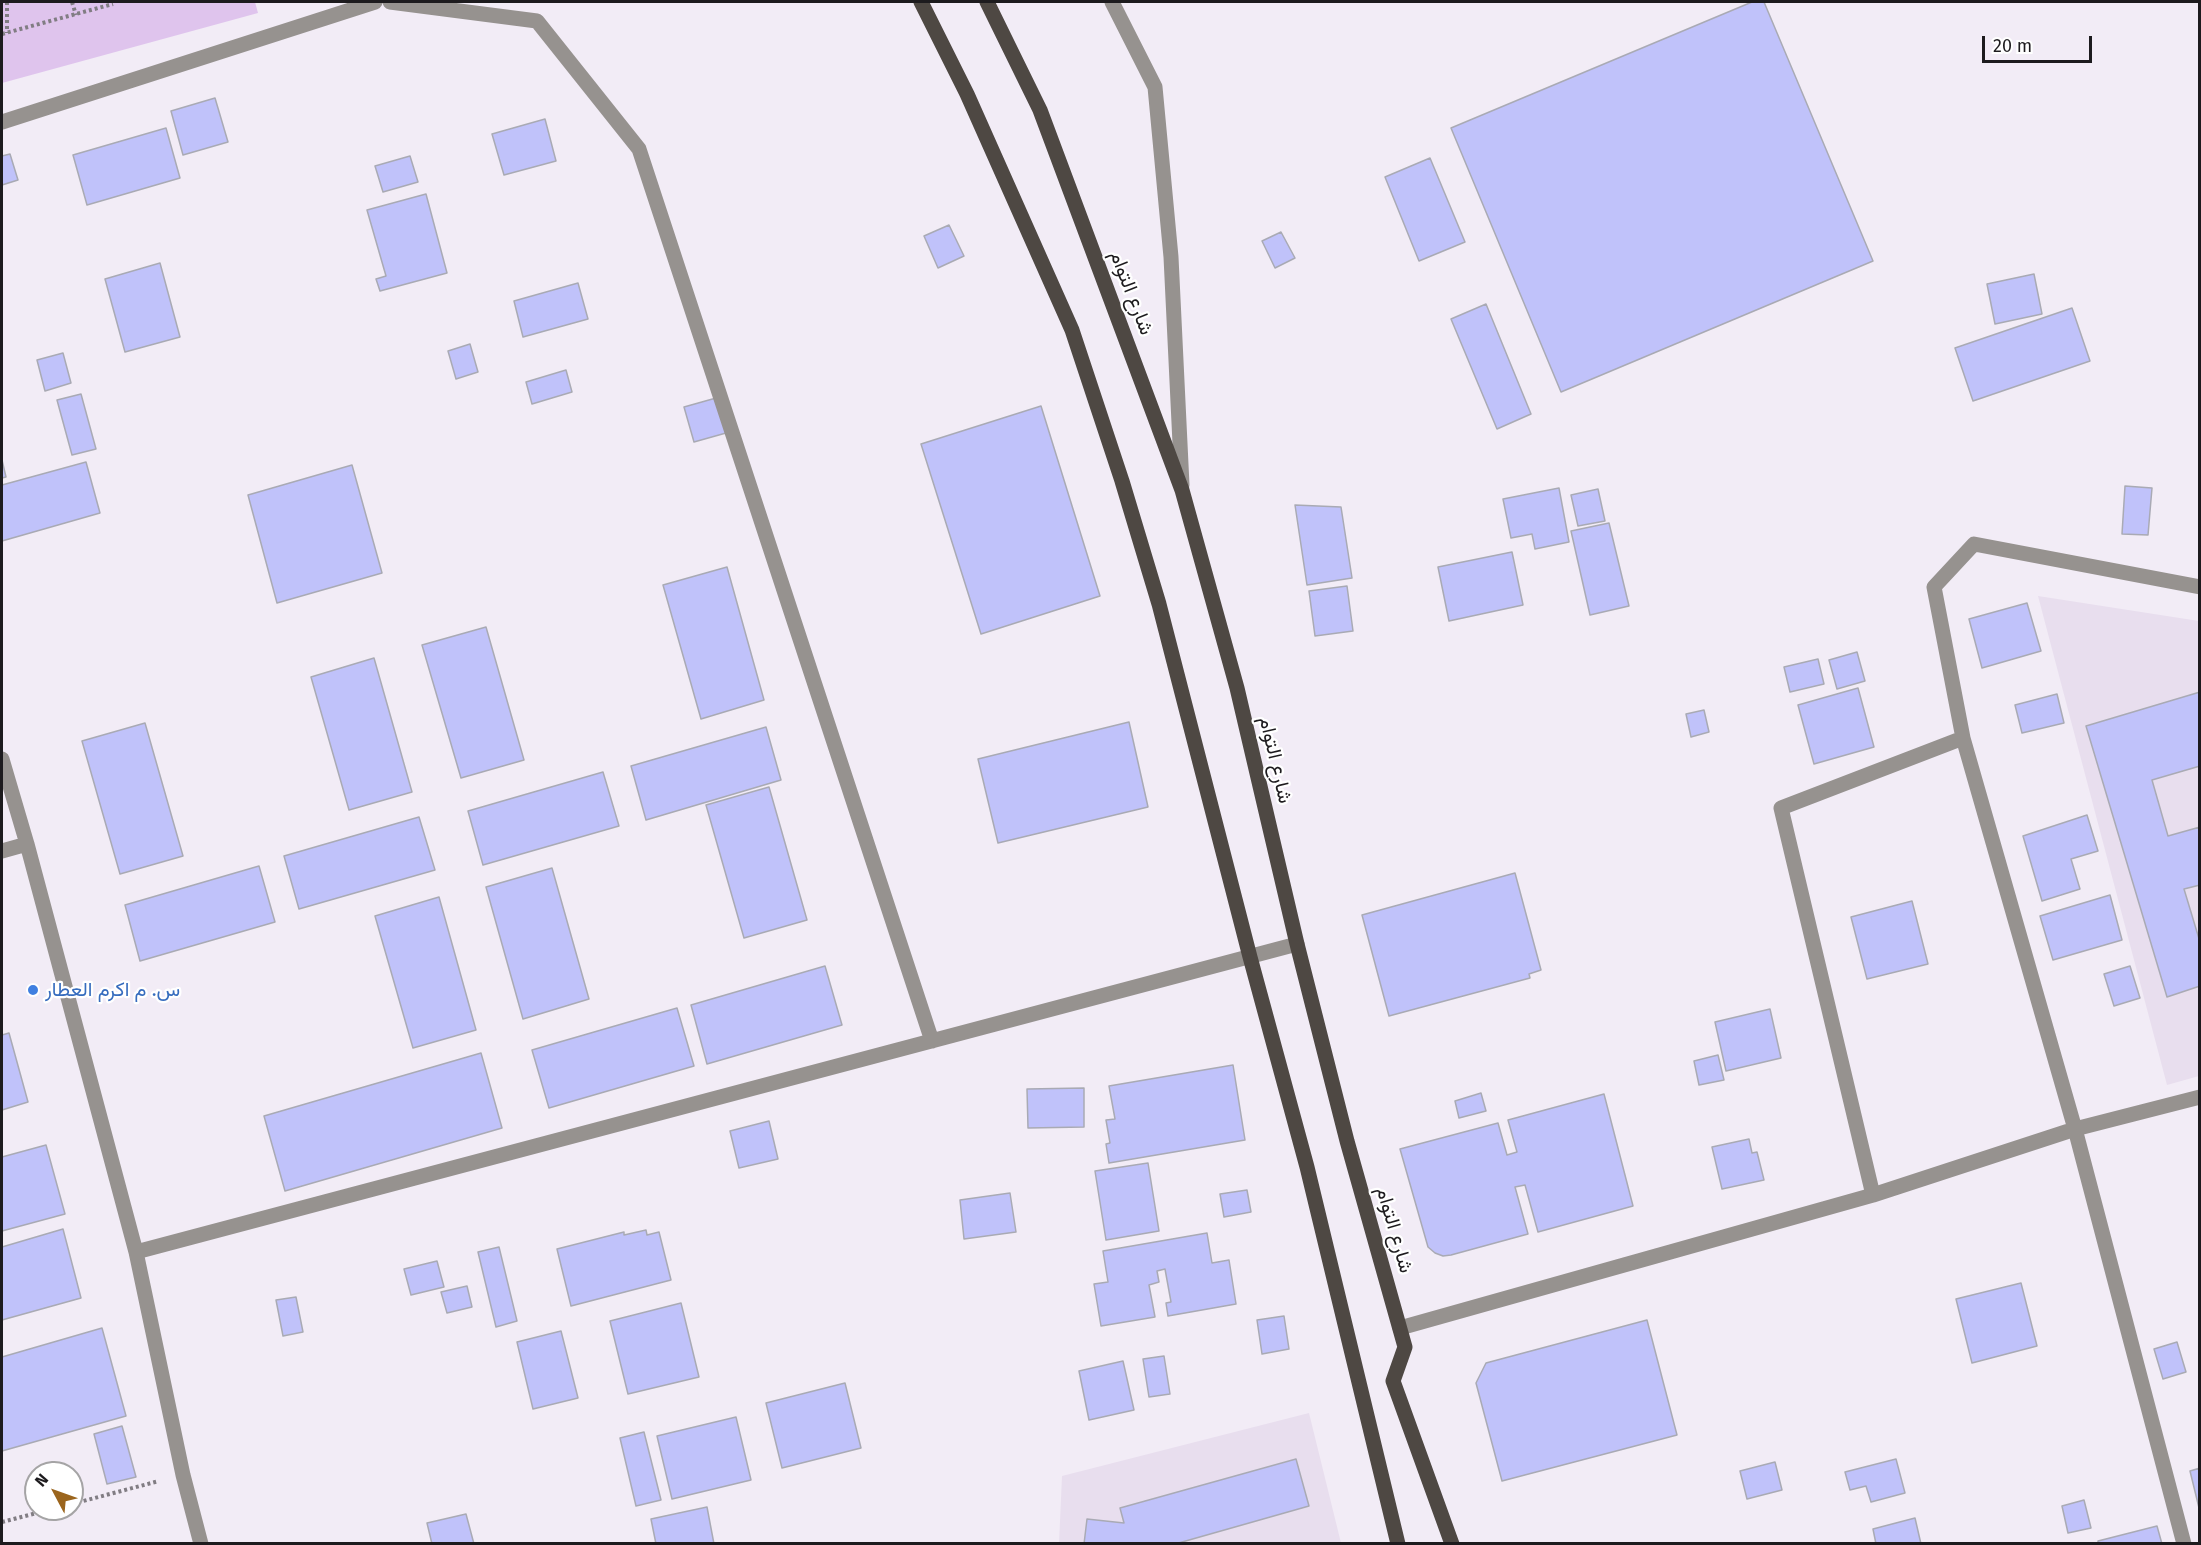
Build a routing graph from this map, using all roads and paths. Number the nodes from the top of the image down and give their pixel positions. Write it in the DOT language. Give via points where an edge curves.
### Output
graph roads {
  1 [pos="7,2"];
  2 [pos="72,2"];
  3 [pos="375,2"];
  4 [pos="390,2"];
  5 [pos="921,2"];
  6 [pos="987,2"];
  7 [pos="1112,2"];
  8 [pos="114,4"];
  9 [pos="76,15"];
  10 [pos="4,33"];
  11 [pos="2,122"];
  12 [pos="1182,490"];
  13 [pos="2199,587"];
  14 [pos="1963,738"];
  15 [pos="2,759"];
  16 [pos="27,844"];
  17 [pos="2,851"];
  18 [pos="1297,944"];
  19 [pos="1250,957"];
  20 [pos="932,1041"];
  21 [pos="2199,1097"];
  22 [pos="2075,1129"];
  23 [pos="1873,1195"];
  24 [pos="136,1252"];
  25 [pos="1400,1329"];
  26 [pos="183,1475"];
  27 [pos="84,1501"];
  28 [pos="24,1516"];
  29 [pos="2,1522"];
  30 [pos="201,1544"];
  31 [pos="1398,1544"];
  32 [pos="1452,1544"];
  33 [pos="2184,1544"];
  1 -- 10 [label="path"];
  2 -- 9 [label="path"];
  3 -- 11 [label="street"];
  4 -- 20 [label="street" via="537,21 639,149"];
  5 -- 19 [label="main road" via="967,94 1072,330 1158,604"];
  6 -- 12 [label="main road, شارع التوام" via="1040,110"];
  7 -- 12 [label="street" via="1155,87 1171,257"];
  8 -- 9 [label="path"];
  9 -- 10 [label="path"];
  12 -- 18 [label="main road, شارع التوام" via="1237,688"];
  13 -- 14 [label="street" via="1974,544 1934,587"];
  14 -- 22 [label="street"];
  14 -- 23 [label="street" via="1781,808"];
  15 -- 16 [label="street"];
  16 -- 17 [label="street"];
  16 -- 24 [label="street"];
  18 -- 19 [label="street"];
  18 -- 25 [label="main road, شارع التوام"];
  19 -- 20 [label="street"];
  19 -- 31 [label="main road" via="1307,1167"];
  20 -- 24 [label="street"];
  21 -- 22 [label="street"];
  22 -- 23 [label="street"];
  22 -- 33 [label="street"];
  23 -- 25 [label="street"];
  24 -- 26 [label="street"];
  25 -- 32 [label="main road, شارع التوام" via="1405,1347 1393,1381"];
  26 -- 27 [label="path"];
  26 -- 30 [label="street"];
  28 -- 29 [label="path"];
}
